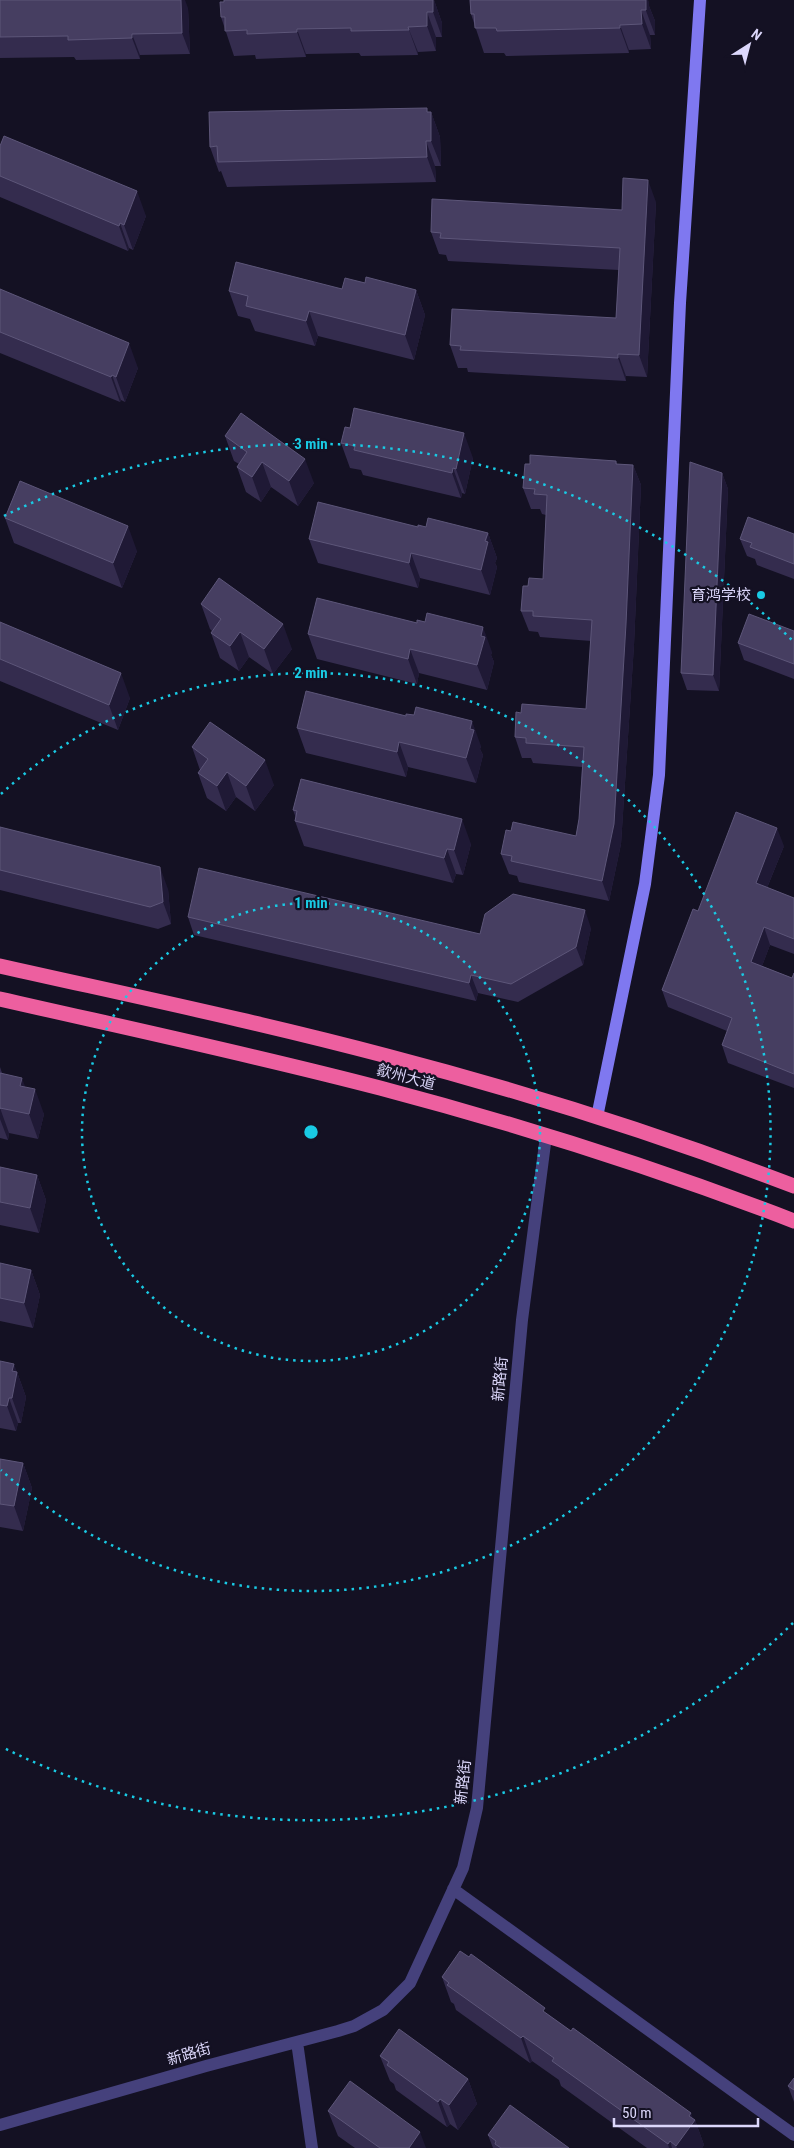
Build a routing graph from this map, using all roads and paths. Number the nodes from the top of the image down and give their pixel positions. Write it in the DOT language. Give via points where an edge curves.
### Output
graph roads {
  1 [pos="700,0"];
  2 [pos="0,966"];
  3 [pos="0,999"];
  4 [pos="597,1117"];
  5 [pos="546,1136"];
  6 [pos="794,1186"];
  7 [pos="794,1222"];
  8 [pos="453,1889"];
  9 [pos="297,2042"];
  10 [pos="0,2125"];
  11 [pos="794,2135"];
  12 [pos="312,2148"];
  1 -- 4 [label="street" via="680,302 659,775 642,900"];
  2 -- 4 [label="highway, 歙州大道" via="387,1056"];
  3 -- 5 [label="highway, 歙州大道" via="379,1088"];
  4 -- 6 [label="highway, 歙州大道"];
  5 -- 7 [label="highway, 歙州大道" via="674,1177"];
  5 -- 8 [label="street, 新路街" via="522,1320 477,1808 463,1868"];
  8 -- 9 [label="street, 新路街" via="410,1983 398,1998 354,2026"];
  8 -- 11 [label="street"];
  9 -- 10 [label="street, 新路街"];
  9 -- 12 [label="street"];
}
